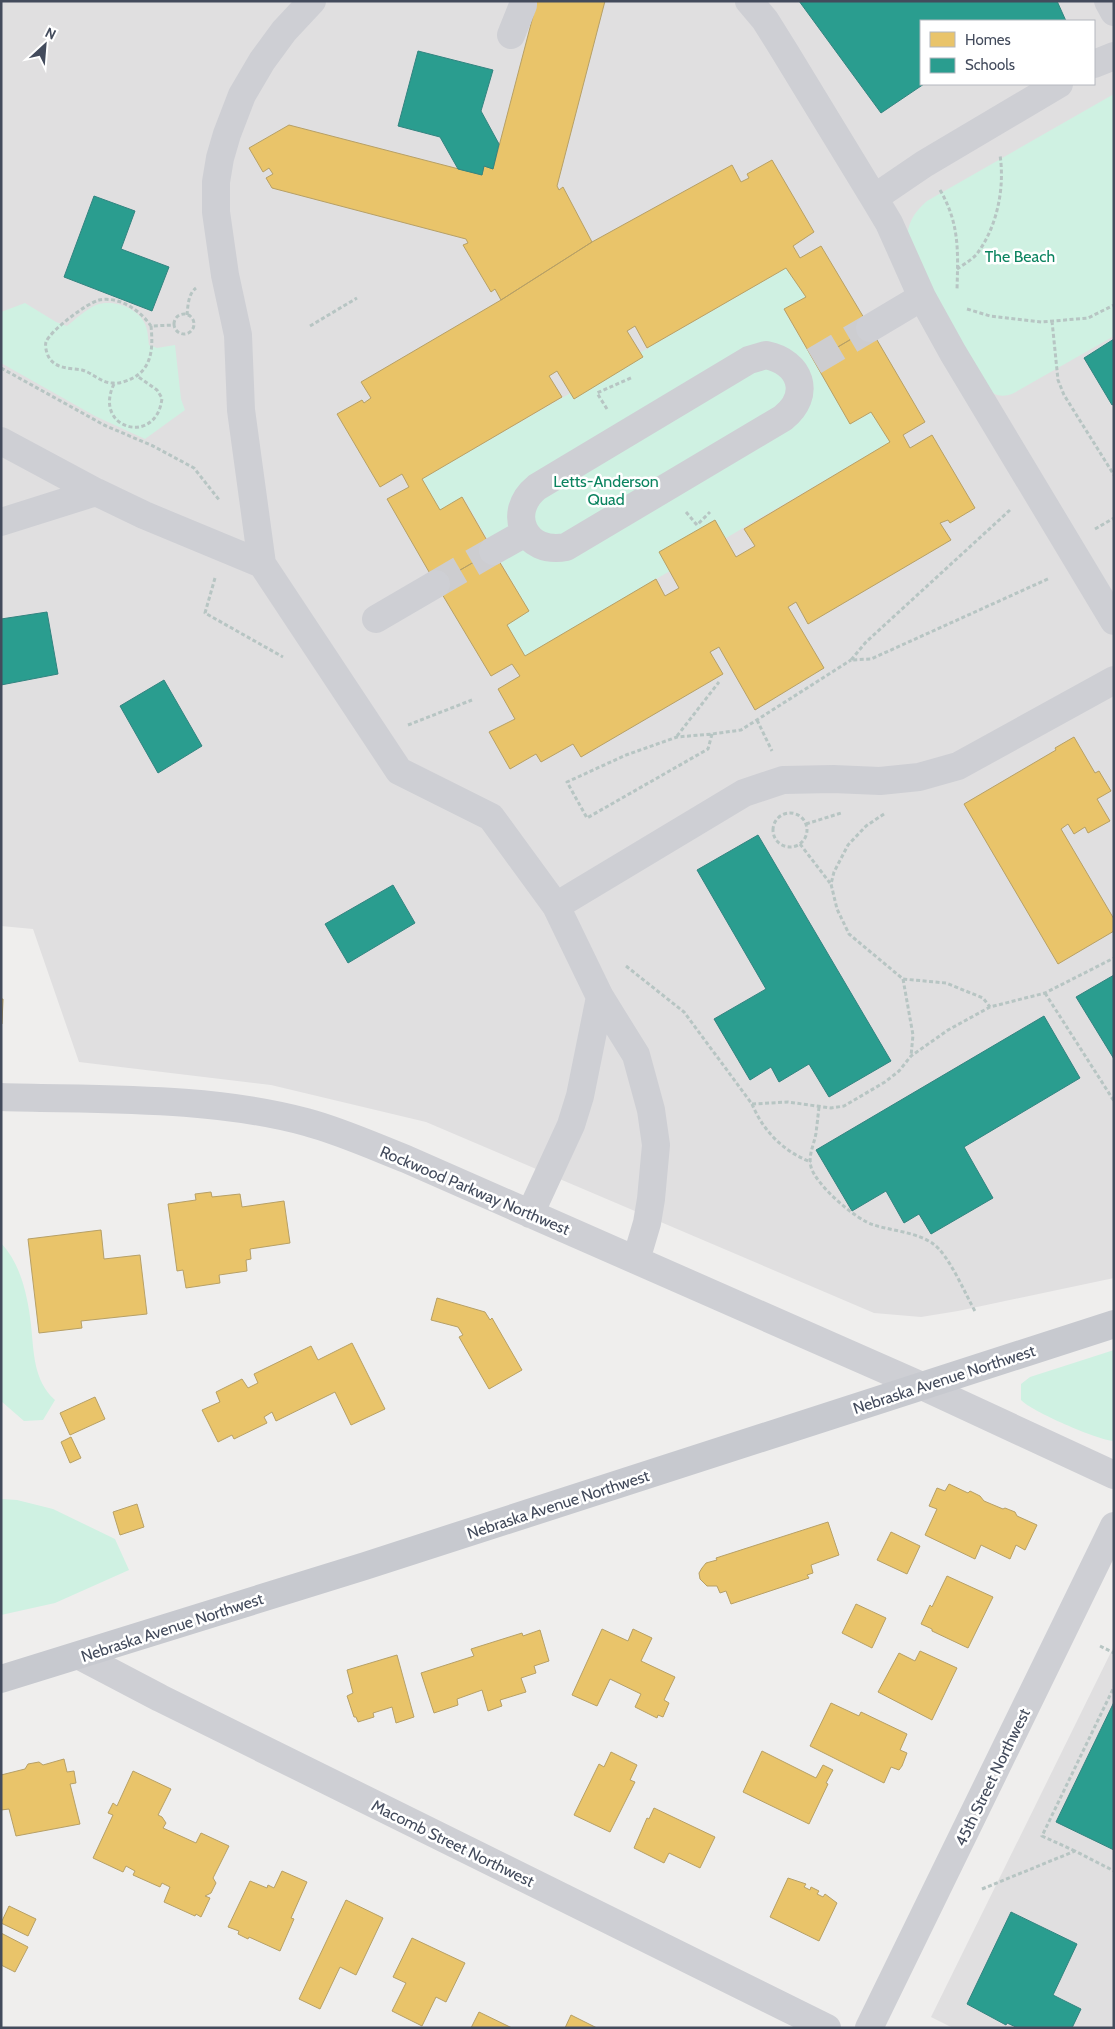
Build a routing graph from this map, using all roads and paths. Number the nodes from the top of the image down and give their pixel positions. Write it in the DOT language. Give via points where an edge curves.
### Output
graph roads {
  1 [pos="312,1"];
  2 [pos="523,1"];
  3 [pos="749,1"];
  4 [pos="1108,1"];
  5 [pos="1114,12"];
  6 [pos="511,35"];
  7 [pos="1114,56"];
  8 [pos="1095,64"];
  9 [pos="1056,85"];
  10 [pos="999,152"];
  11 [pos="935,183"];
  12 [pos="874,198"];
  13 [pos="957,269"];
  14 [pos="200,285"];
  15 [pos="922,297"];
  16 [pos="956,297"];
  17 [pos="357,298"];
  18 [pos="1114,305"];
  19 [pos="964,308"];
  20 [pos="187,315"];
  21 [pos="1052,321"];
  22 [pos="174,325"];
  23 [pos="150,326"];
  24 [pos="310,326"];
  25 [pos="870,328"];
  26 [pos="1,368"];
  27 [pos="137,376"];
  28 [pos="632,377"];
  29 [pos="114,384"];
  30 [pos="608,410"];
  31 [pos="1,441"];
  32 [pos="1114,475"];
  33 [pos="96,492"];
  34 [pos="222,502"];
  35 [pos="1016,504"];
  36 [pos="686,511"];
  37 [pos="710,512"];
  38 [pos="1,522"];
  39 [pos="525,533"];
  40 [pos="494,551"];
  41 [pos="262,564"];
  42 [pos="1056,575"];
  43 [pos="436,584"];
  44 [pos="376,620"];
  45 [pos="1114,621"];
  46 [pos="850,660"];
  47 [pos="1114,680"];
  48 [pos="719,682"];
  49 [pos="757,720"];
  50 [pos="712,734"];
  51 [pos="676,737"];
  52 [pos="774,754"];
  53 [pos="888,811"];
  54 [pos="800,844"];
  55 [pos="830,884"];
  56 [pos="556,906"];
  57 [pos="1114,958"];
  58 [pos="626,966"];
  59 [pos="902,979"];
  60 [pos="1046,993"];
  61 [pos="600,997"];
  62 [pos="990,1007"];
  63 [pos="911,1056"];
  64 [pos="1,1097"];
  65 [pos="1114,1101"];
  66 [pos="752,1104"];
  67 [pos="819,1107"];
  68 [pos="811,1162"];
  69 [pos="530,1214"];
  70 [pos="636,1260"];
  71 [pos="976,1313"];
  72 [pos="1114,1324"];
  73 [pos="922,1386"];
  74 [pos="1114,1475"];
  75 [pos="1114,1526"];
  76 [pos="1100,1646"];
  77 [pos="1114,1653"];
  78 [pos="80,1656"];
  79 [pos="1,1679"];
  80 [pos="1114,1687"];
  81 [pos="1075,1852"];
  82 [pos="1114,1871"];
  83 [pos="982,1889"];
  84 [pos="827,2028"];
  85 [pos="869,2028"];
  1 -- 41 [label="street" via="284,31 242,95 227,134 216,182 216,212 238,336 241,410"];
  2 -- 6 [label="street"];
  3 -- 12 [label="street" via="765,20"];
  4 -- 5 [label="street"];
  7 -- 8 [label="street"];
  9 -- 12 [label="street" via="924,164"];
  10 -- 13 [label="path" via="1001,182 995,217 975,256"];
  11 -- 13 [label="path" via="953,216 957,233"];
  12 -- 15 [label="street" via="889,223"];
  13 -- 16 [label="path"];
  14 -- 20 [label="path" via="192,290"];
  15 -- 25 [label="street"];
  15 -- 45 [label="street"];
  17 -- 24 [label="path"];
  18 -- 21 [label="path" via="1088,318"];
  19 -- 21 [label="path" via="990,316"];
  20 -- 22 [label="path" via="177,316"];
  20 -- 22 [label="path" via="194,322 191,331 179,333"];
  21 -- 32 [label="path" via="1058,380 1064,395"];
  22 -- 23 [label="path"];
  23 -- 27 [label="path" via="152,351 144,370"];
  23 -- 29 [label="path" via="140,312 127,305 99,300 84,307 46,341 47,356 58,366 81,370"];
  26 -- 34 [label="path" via="104,425 194,468"];
  27 -- 29 [label="path"];
  27 -- 29 [label="path" via="157,390 162,398 159,413 151,423 141,427 119,422 110,411 109,394"];
  28 -- 30 [label="path" via="596,393"];
  31 -- 33 [label="street"];
  33 -- 38 [label="street"];
  33 -- 41 [label="street"];
  35 -- 46 [label="path"];
  36 -- 37 [label="path" via="697,525"];
  39 -- 39 [label="street" via="533,542 555,549 566,547 605,524 791,412 804,367 766,355 754,357 537,487 523,503 521,523"];
  39 -- 40 [label="street"];
  41 -- 56 [label="street" via="399,771 491,817"];
  42 -- 46 [label="path" via="871,659"];
  43 -- 44 [label="street"];
  46 -- 49 [label="path"];
  47 -- 56 [label="street" via="958,766 919,777 880,781 783,780 744,793"];
  48 -- 51 [label="path"];
  49 -- 50 [label="path" via="741,730"];
  49 -- 52 [label="path"];
  50 -- 51 [label="path"];
  50 -- 51 [label="path" via="708,749 586,818 567,782"];
  53 -- 55 [label="path" via="866,826 848,845"];
  54 -- 54 [label="path" via="807,835 803,819 793,814 782,815 773,828 775,839 784,847"];
  54 -- 55 [label="path"];
  55 -- 59 [label="path" via="849,934"];
  56 -- 61 [label="street"];
  57 -- 60 [label="path"];
  58 -- 66 [label="path" via="684,1012"];
  59 -- 62 [label="path" via="946,982 983,998"];
  59 -- 63 [label="path" via="914,1035"];
  60 -- 62 [label="path"];
  60 -- 65 [label="path"];
  61 -- 69 [label="street" via="571,1125"];
  61 -- 70 [label="street" via="636,1055 651,1110 656,1145 647,1223"];
  62 -- 63 [label="path" via="948,1030"];
  63 -- 67 [label="path" via="899,1071 854,1101 844,1106"];
  64 -- 69 [label="street, Rockwood Parkway Northwest" via="177,1103 281,1116 335,1131"];
  66 -- 67 [label="path" via="788,1102"];
  66 -- 68 [label="path" via="765,1129 778,1142"];
  67 -- 68 [label="path"];
  68 -- 71 [label="path" via="811,1168 831,1194 858,1218 871,1225 922,1238 943,1253"];
  69 -- 70 [label="street, Rockwood Parkway Northwest"];
  70 -- 73 [label="street, Rockwood Parkway Northwest"];
  72 -- 73 [label="main road, Nebraska Avenue Northwest"];
  73 -- 74 [label="street, Rockwood Parkway Northwest"];
  73 -- 78 [label="main road, Nebraska Avenue Northwest"];
  75 -- 85 [label="street, 45th Street Northwest"];
  76 -- 77 [label="path"];
  78 -- 79 [label="main road, Nebraska Avenue Northwest"];
  78 -- 84 [label="street, Macomb Street Northwest"];
  80 -- 81 [label="path" via="1042,1836"];
  81 -- 82 [label="path"];
  81 -- 83 [label="path"];
}
